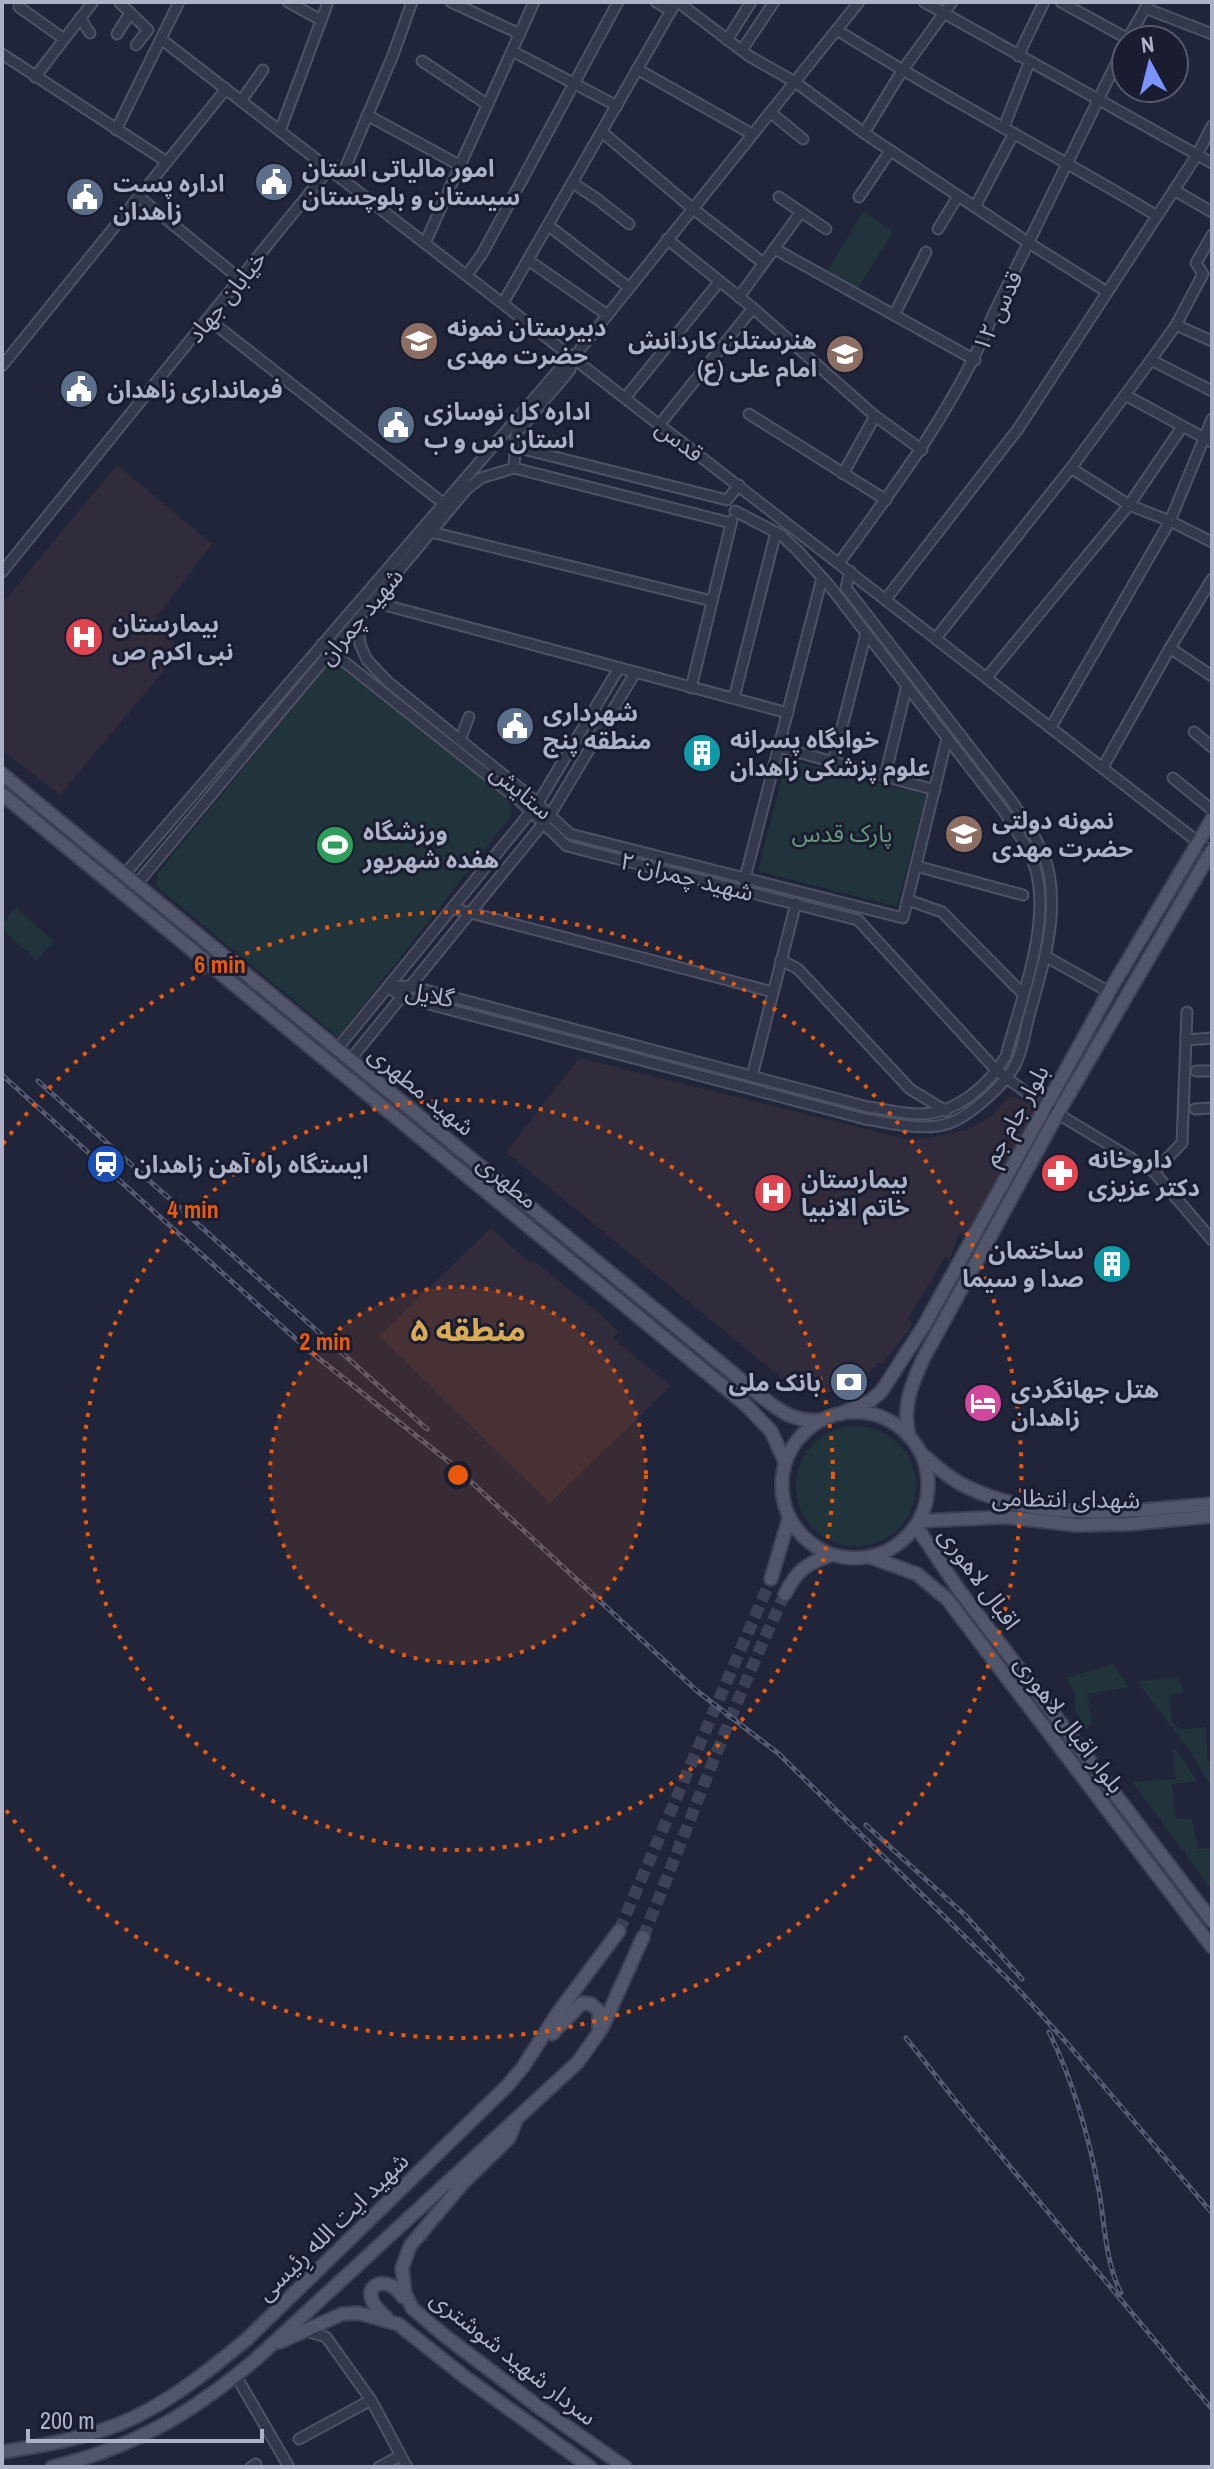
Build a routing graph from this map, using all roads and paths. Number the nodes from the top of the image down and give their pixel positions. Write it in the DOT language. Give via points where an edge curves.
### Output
graph roads {
  1 [pos="93,2"];
  2 [pos="119,2"];
  3 [pos="179,2"];
  4 [pos="328,2"];
  5 [pos="412,2"];
  6 [pos="451,2"];
  7 [pos="534,2"];
  8 [pos="618,2"];
  9 [pos="656,2"];
  10 [pos="751,2"];
  11 [pos="774,2"];
  12 [pos="859,2"];
  13 [pos="924,2"];
  14 [pos="952,2"];
  15 [pos="1044,2"];
  16 [pos="1061,2"];
  17 [pos="293,3"];
  18 [pos="675,5"];
  19 [pos="1147,5"];
  20 [pos="19,7"];
  21 [pos="130,13"];
  22 [pos="944,13"];
  23 [pos="80,18"];
  24 [pos="321,20"];
  25 [pos="1136,24"];
  26 [pos="837,30"];
  27 [pos="1110,31"];
  28 [pos="90,33"];
  29 [pos="117,34"];
  30 [pos="520,34"];
  31 [pos="1212,34"];
  32 [pos="64,39"];
  33 [pos="161,39"];
  34 [pos="727,40"];
  35 [pos="136,45"];
  36 [pos="742,50"];
  37 [pos="512,51"];
  38 [pos="2,54"];
  39 [pos="1018,56"];
  40 [pos="422,61"];
  41 [pos="1029,63"];
  42 [pos="637,69"];
  43 [pos="263,70"];
  44 [pos="902,71"];
  45 [pos="35,77"];
  46 [pos="1110,78"];
  47 [pos="795,82"];
  48 [pos="575,84"];
  49 [pos="226,89"];
  50 [pos="241,101"];
  51 [pos="1099,102"];
  52 [pos="488,105"];
  53 [pos="617,106"];
  54 [pos="770,112"];
  55 [pos="367,115"];
  56 [pos="1212,126"];
  57 [pos="1004,127"];
  58 [pos="116,130"];
  59 [pos="280,131"];
  60 [pos="602,132"];
  61 [pos="864,133"];
  62 [pos="1014,133"];
  63 [pos="752,134"];
  64 [pos="803,139"];
  65 [pos="890,151"];
  66 [pos="1197,155"];
  67 [pos="167,162"];
  68 [pos="1068,162"];
  69 [pos="1212,163"];
  70 [pos="461,166"];
  71 [pos="329,169"];
  72 [pos="341,178"];
  73 [pos="573,183"];
  74 [pos="1174,190"];
  75 [pos="958,196"];
  76 [pos="139,197"];
  77 [pos="779,197"];
  78 [pos="859,197"];
  79 [pos="975,207"];
  80 [pos="692,208"];
  81 [pos="801,212"];
  82 [pos="1212,212"];
  83 [pos="1157,216"];
  84 [pos="629,224"];
  85 [pos="549,226"];
  86 [pos="826,229"];
  87 [pos="938,229"];
  88 [pos="1212,235"];
  89 [pos="667,239"];
  90 [pos="425,243"];
  91 [pos="1029,243"];
  92 [pos="775,249"];
  93 [pos="926,252"];
  94 [pos="528,260"];
  95 [pos="762,262"];
  96 [pos="467,275"];
  97 [pos="240,279"];
  98 [pos="719,282"];
  99 [pos="628,287"];
  100 [pos="1107,292"];
  101 [pos="739,297"];
  102 [pos="503,303"];
  103 [pos="753,308"];
  104 [pos="606,314"];
  105 [pos="894,315"];
  106 [pos="208,319"];
  107 [pos="1176,325"];
  108 [pos="1212,341"];
  109 [pos="573,358"];
  110 [pos="975,360"];
  111 [pos="1151,360"];
  112 [pos="2,366"];
  113 [pos="1212,391"];
  114 [pos="1125,395"];
  115 [pos="625,398"];
  116 [pos="749,414"];
  117 [pos="875,416"];
  118 [pos="1212,419"];
  119 [pos="660,424"];
  120 [pos="1182,427"];
  121 [pos="1208,441"];
  122 [pos="515,447"];
  123 [pos="922,450"];
  124 [pos="514,468"];
  125 [pos="1071,468"];
  126 [pos="843,474"];
  127 [pos="739,485"];
  128 [pos="727,500"];
  129 [pos="886,500"];
  130 [pos="443,503"];
  131 [pos="1129,505"];
  132 [pos="735,511"];
  133 [pos="1170,521"];
  134 [pos="731,523"];
  135 [pos="431,532"];
  136 [pos="776,532"];
  137 [pos="1212,542"];
  138 [pos="839,563"];
  139 [pos="850,571"];
  140 [pos="2,572"];
  141 [pos="822,578"];
  142 [pos="1212,579"];
  143 [pos="886,599"];
  144 [pos="712,601"];
  145 [pos="381,604"];
  146 [pos="357,620"];
  147 [pos="866,633"];
  148 [pos="936,638"];
  149 [pos="322,644"];
  150 [pos="1170,648"];
  151 [pos="330,652"];
  152 [pos="619,668"];
  153 [pos="635,673"];
  154 [pos="1212,676"];
  155 [pos="987,677"];
  156 [pos="907,685"];
  157 [pos="691,688"];
  158 [pos="734,698"];
  159 [pos="788,713"];
  160 [pos="469,717"];
  161 [pos="1051,727"];
  162 [pos="1194,732"];
  163 [pos="947,738"];
  164 [pos="460,740"];
  165 [pos="779,747"];
  166 [pos="1212,747"];
  167 [pos="833,762"];
  168 [pos="1103,767"];
  169 [pos="2,774"];
  170 [pos="885,776"];
  171 [pos="1173,778"];
  172 [pos="935,790"];
  173 [pos="2,794"];
  174 [pos="534,807"];
  175 [pos="1212,810"];
  176 [pos="546,819"];
  177 [pos="1212,819"];
  178 [pos="1199,841"];
  179 [pos="1212,851"];
  180 [pos="916,866"];
  181 [pos="124,875"];
  182 [pos="745,877"];
  183 [pos="136,885"];
  184 [pos="742,889"];
  185 [pos="1023,895"];
  186 [pos="908,900"];
  187 [pos="796,903"];
  188 [pos="452,908"];
  189 [pos="470,913"];
  190 [pos="1045,956"];
  191 [pos="781,960"];
  192 [pos="410,986"];
  193 [pos="388,987"];
  194 [pos="773,992"];
  195 [pos="1109,992"];
  196 [pos="1023,994"];
  197 [pos="402,997"];
  198 [pos="1187,1012"];
  199 [pos="1212,1038"];
  200 [pos="1186,1040"];
  201 [pos="337,1049"];
  202 [pos="350,1060"];
  203 [pos="334,1067"];
  204 [pos="997,1071"];
  205 [pos="1196,1071"];
  206 [pos="1212,1071"];
  207 [pos="752,1076"];
  208 [pos="1007,1078"];
  209 [pos="910,1089"];
  210 [pos="1045,1106"];
  211 [pos="1212,1108"];
  212 [pos="1195,1109"];
  213 [pos="946,1111"];
  214 [pos="1058,1113"];
  215 [pos="917,1114"];
  216 [pos="1154,1172"];
  217 [pos="1212,1240"];
  218 [pos="840,1414"];
  219 [pos="822,1420"];
  220 [pos="909,1436"];
  221 [pos="920,1452"];
  222 [pos="785,1462"];
  223 [pos="1212,1504"];
  224 [pos="1171,1514"];
  225 [pos="1212,1516"];
  226 [pos="789,1518"];
  227 [pos="918,1523"];
  228 [pos="831,1555"];
  229 [pos="870,1557"];
  230 [pos="771,1579"];
  231 [pos="785,1594"];
  232 [pos="1212,1921"];
  233 [pos="619,1931"];
  234 [pos="643,1937"];
  235 [pos="1212,1947"];
  236 [pos="597,2036"];
  237 [pos="523,2067"];
  238 [pos="518,2116"];
  239 [pos="412,2308"];
  240 [pos="398,2324"];
  241 [pos="302,2331"];
  242 [pos="267,2349"];
  243 [pos="236,2376"];
  244 [pos="371,2400"];
  245 [pos="299,2439"];
  246 [pos="2,2452"];
  247 [pos="400,2456"];
  248 [pos="92,2462"];
  249 [pos="52,2467"];
  250 [pos="289,2467"];
  251 [pos="379,2467"];
  252 [pos="407,2467"];
  253 [pos="590,2467"];
  254 [pos="625,2467"];
  1 -- 23 [label="street"];
  2 -- 21 [label="street"];
  3 -- 33 [label="street"];
  4 -- 24 [label="street"];
  5 -- 55 [label="street"];
  6 -- 30 [label="street"];
  7 -- 30 [label="street"];
  8 -- 48 [label="street"];
  9 -- 18 [label="street"];
  10 -- 34 [label="street"];
  11 -- 36 [label="street"];
  12 -- 26 [label="street, شهید چمران"];
  13 -- 22 [label="street"];
  14 -- 22 [label="street"];
  15 -- 39 [label="street"];
  16 -- 27 [label="street"];
  17 -- 24 [label="street"];
  18 -- 34 [label="street"];
  18 -- 42 [label="street"];
  19 -- 25 [label="street, قدس ۱۲"];
  19 -- 31 [label="street"];
  20 -- 32 [label="street"];
  21 -- 29 [label="street"];
  21 -- 35 [label="street" via="148,30"];
  22 -- 39 [label="street"];
  22 -- 44 [label="street"];
  23 -- 28 [label="street"];
  23 -- 32 [label="street"];
  24 -- 59 [label="street"];
  26 -- 44 [label="street"];
  26 -- 47 [label="street, شهید چمران"];
  30 -- 37 [label="street"];
  32 -- 45 [label="street"];
  33 -- 49 [label="street, قدس"];
  33 -- 58 [label="street"];
  34 -- 36 [label="street"];
  36 -- 47 [label="street"];
  37 -- 48 [label="street"];
  37 -- 52 [label="street"];
  38 -- 45 [label="street"];
  39 -- 41 [label="street"];
  40 -- 52 [label="street"];
  41 -- 51 [label="street"];
  41 -- 57 [label="street"];
  42 -- 53 [label="street"];
  42 -- 63 [label="street"];
  43 -- 50 [label="street"];
  44 -- 57 [label="street"];
  44 -- 61 [label="street"];
  45 -- 58 [label="street"];
  46 -- 51 [label="street, قدس ۱۲"];
  47 -- 54 [label="street, شهید چمران"];
  47 -- 61 [label="street"];
  48 -- 53 [label="street"];
  48 -- 96 [label="street"];
  49 -- 50 [label="street, قدس"];
  49 -- 67 [label="street"];
  50 -- 59 [label="street, قدس"];
  51 -- 66 [label="street"];
  51 -- 68 [label="street, قدس ۱۲"];
  52 -- 70 [label="street"];
  53 -- 60 [label="street"];
  54 -- 63 [label="street, شهید چمران"];
  54 -- 64 [label="street"];
  55 -- 70 [label="street"];
  55 -- 72 [label="street"];
  56 -- 66 [label="street"];
  57 -- 62 [label="street"];
  58 -- 67 [label="street"];
  59 -- 71 [label="street, قدس"];
  60 -- 73 [label="street"];
  60 -- 80 [label="street"];
  61 -- 65 [label="street"];
  62 -- 68 [label="street"];
  62 -- 79 [label="street"];
  63 -- 80 [label="street, شهید چمران"];
  65 -- 75 [label="street"];
  65 -- 78 [label="street"];
  66 -- 69 [label="street"];
  66 -- 74 [label="street"];
  67 -- 76 [label="street"];
  68 -- 83 [label="street"];
  68 -- 91 [label="street, قدس ۱۲"];
  70 -- 90 [label="street"];
  71 -- 72 [label="street, قدس"];
  71 -- 97 [label="street, خیابان جهاد"];
  72 -- 90 [label="street, قدس"];
  73 -- 84 [label="street"];
  73 -- 85 [label="street"];
  74 -- 82 [label="street"];
  74 -- 83 [label="street"];
  75 -- 79 [label="street"];
  75 -- 87 [label="street"];
  76 -- 97 [label="street"];
  76 -- 112 [label="street"];
  77 -- 81 [label="street"];
  79 -- 91 [label="street"];
  80 -- 89 [label="street, شهید چمران"];
  80 -- 95 [label="street"];
  81 -- 86 [label="street"];
  81 -- 92 [label="street"];
  83 -- 100 [label="street"];
  85 -- 94 [label="street"];
  85 -- 99 [label="street"];
  88 -- 107 [label="street" via="1196,263 1203,274"];
  89 -- 98 [label="street"];
  89 -- 99 [label="street, شهید چمران"];
  90 -- 96 [label="street, قدس"];
  91 -- 100 [label="street"];
  91 -- 110 [label="street, قدس ۱۲"];
  92 -- 95 [label="street"];
  92 -- 105 [label="street"];
  93 -- 105 [label="street"];
  94 -- 102 [label="street"];
  94 -- 104 [label="street"];
  95 -- 101 [label="street"];
  96 -- 102 [label="street, قدس"];
  97 -- 106 [label="street, خیابان جهاد"];
  98 -- 101 [label="street"];
  98 -- 115 [label="street"];
  99 -- 104 [label="street, شهید چمران"];
  100 -- 143 [label="street" via="1018,429"];
  101 -- 103 [label="street"];
  102 -- 109 [label="street, قدس"];
  103 -- 117 [label="street"];
  103 -- 119 [label="street"];
  104 -- 109 [label="street, شهید چمران"];
  105 -- 110 [label="street"];
  106 -- 130 [label="street"];
  106 -- 140 [label="street, خیابان جهاد"];
  107 -- 108 [label="street"];
  107 -- 111 [label="street"];
  109 -- 115 [label="street, قدس"];
  109 -- 122 [label="street, شهید چمران" via="570,370 516,434"];
  109 -- 130 [label="street, شهید چمران"];
  110 -- 123 [label="street, قدس ۱۲"];
  111 -- 113 [label="street"];
  111 -- 114 [label="street"];
  114 -- 120 [label="street"];
  114 -- 125 [label="street"];
  115 -- 119 [label="street, قدس"];
  116 -- 126 [label="street"];
  117 -- 123 [label="street"];
  117 -- 126 [label="street"];
  118 -- 121 [label="street"];
  119 -- 127 [label="street, قدس"];
  120 -- 121 [label="street"];
  120 -- 131 [label="street"];
  121 -- 133 [label="street"];
  122 -- 124 [label="street, شهید چمران"];
  122 -- 128 [label="street"];
  123 -- 129 [label="street, قدس ۱۲"];
  124 -- 134 [label="street"];
  124 -- 135 [label="street, شهید چمران" via="481,478"];
  125 -- 131 [label="street"];
  125 -- 148 [label="street"];
  126 -- 129 [label="street"];
  127 -- 128 [label="street"];
  127 -- 138 [label="street, قدس"];
  128 -- 132 [label="street"];
  129 -- 138 [label="street, قدس ۱۲"];
  130 -- 149 [label="street, شهید چمران"];
  131 -- 133 [label="street"];
  131 -- 155 [label="street"];
  132 -- 134 [label="street"];
  132 -- 136 [label="street, گلایل"];
  133 -- 137 [label="street"];
  133 -- 161 [label="street"];
  134 -- 144 [label="street"];
  135 -- 144 [label="street"];
  135 -- 146 [label="street, شهید چمران"];
  136 -- 141 [label="street, گلایل"];
  136 -- 158 [label="street"];
  138 -- 139 [label="street, قدس"];
  139 -- 143 [label="street, قدس"];
  139 -- 190 [label="street, گلایل" via="846,588 1034,835 1049,869 1053,904"];
  141 -- 147 [label="street, گلایل"];
  141 -- 159 [label="street"];
  142 -- 150 [label="street"];
  143 -- 148 [label="street, قدس"];
  144 -- 157 [label="street"];
  145 -- 152 [label="street"];
  146 -- 151 [label="street, شهید چمران"];
  146 -- 164 [label="street, ستایش" via="367,660"];
  147 -- 156 [label="street, گلایل"];
  147 -- 167 [label="street"];
  148 -- 155 [label="street, قدس"];
  149 -- 151 [label="street"];
  149 -- 181 [label="street, شهید چمران"];
  150 -- 154 [label="street"];
  150 -- 168 [label="street"];
  151 -- 174 [label="street"];
  151 -- 183 [label="street, شهید چمران"];
  152 -- 153 [label="street"];
  152 -- 174 [label="street"];
  153 -- 157 [label="street"];
  153 -- 176 [label="street"];
  155 -- 161 [label="street, قدس"];
  156 -- 163 [label="street, گلایل"];
  156 -- 170 [label="street"];
  157 -- 158 [label="street"];
  158 -- 159 [label="street"];
  159 -- 165 [label="street"];
  160 -- 164 [label="street"];
  161 -- 168 [label="street, قدس"];
  162 -- 166 [label="street"];
  163 -- 172 [label="street"];
  163 -- 196 [label="street, گلایل" via="1003,810 1037,873 1036,942"];
  164 -- 174 [label="street, ستایش"];
  165 -- 167 [label="street"];
  165 -- 182 [label="street"];
  167 -- 170 [label="street"];
  168 -- 178 [label="street, قدس"];
  169 -- 181 [label="main road, شهید مطهری"];
  170 -- 172 [label="street"];
  171 -- 175 [label="street"];
  172 -- 180 [label="street"];
  173 -- 203 [label="main road, مطهری"];
  174 -- 176 [label="street, ستایش"];
  174 -- 188 [label="street"];
  176 -- 182 [label="street, ستایش" via="570,834"];
  176 -- 184 [label="street, شهید چمران ۲" via="567,846"];
  176 -- 189 [label="street"];
  177 -- 178 [label="main road, بلوار جام جم"];
  178 -- 179 [label="street, قدس"];
  178 -- 195 [label="main road, بلوار جام جم"];
  179 -- 214 [label="main road, بلوار جام جم"];
  180 -- 185 [label="street"];
  180 -- 186 [label="street"];
  181 -- 183 [label="main road, شهید مطهری"];
  182 -- 184 [label="street"];
  182 -- 186 [label="street, ستایش" via="903,918"];
  183 -- 201 [label="main road, شهید مطهری"];
  184 -- 187 [label="street, شهید چمران ۲"];
  186 -- 196 [label="street" via="942,912"];
  187 -- 191 [label="street"];
  187 -- 204 [label="street, شهید چمران ۲" via="858,920"];
  188 -- 189 [label="street"];
  188 -- 193 [label="street"];
  189 -- 192 [label="street"];
  189 -- 194 [label="street"];
  190 -- 195 [label="street"];
  190 -- 208 [label="street, گلایل" via="1018,1061"];
  191 -- 194 [label="street"];
  191 -- 209 [label="street" via="798,969"];
  192 -- 193 [label="street, گلایل"];
  192 -- 197 [label="street"];
  192 -- 207 [label="street, گلایل"];
  193 -- 197 [label="street, گلایل"];
  193 -- 201 [label="street"];
  194 -- 207 [label="street"];
  195 -- 210 [label="main road, بلوار جام جم"];
  196 -- 204 [label="street, گلایل"];
  197 -- 202 [label="street"];
  197 -- 208 [label="street, گلایل" via="865,1119 917,1127 950,1123"];
  198 -- 200 [label="street"];
  199 -- 200 [label="street"];
  200 -- 216 [label="street" via="1182,1143"];
  201 -- 202 [label="main road, شهید مطهری"];
  201 -- 203 [label="main road"];
  202 -- 203 [label="main road"];
  202 -- 219 [label="main road, شهید مطهری" via="782,1413 800,1421"];
  203 -- 222 [label="main road, مطهری" via="746,1405 771,1431"];
  204 -- 208 [label="street, شهید چمران ۲"];
  204 -- 213 [label="street, گلایل"];
  205 -- 206 [label="street"];
  207 -- 215 [label="street, گلایل" via="868,1107"];
  208 -- 210 [label="street, شهید چمران ۲"];
  209 -- 213 [label="street"];
  209 -- 215 [label="street"];
  210 -- 214 [label="street, شهید چمران ۲"];
  210 -- 218 [label="main road, بلوار جام جم" via="925,1324 881,1392"];
  211 -- 212 [label="street"];
  213 -- 215 [label="street, گلایل"];
  214 -- 216 [label="street, شهید چمران ۲"];
  214 -- 220 [label="main road, بلوار جام جم" via="923,1359 907,1400"];
  216 -- 217 [label="street, شهید چمران ۲"];
  218 -- 219 [label="main road"];
  218 -- 220 [label="main road" via="877,1416"];
  219 -- 222 [label="main road" via="806,1431"];
  220 -- 221 [label="main road"];
  221 -- 224 [label="main road, شهدای انتظامی" via="966,1487 1007,1502"];
  221 -- 227 [label="main road" via="928,1489"];
  222 -- 226 [label="main road" via="783,1500"];
  223 -- 224 [label="main road, شهدای انتظامی"];
  224 -- 225 [label="main road, شهدای انتظامی"];
  224 -- 227 [label="main road, شهدای انتظامی" via="1075,1525 1006,1517"];
  226 -- 228 [label="main road" via="800,1534"];
  226 -- 230 [label="main road"];
  227 -- 229 [label="main road" via="904,1540"];
  227 -- 232 [label="main road, اقبال لاهوری" via="959,1590"];
  228 -- 229 [label="main road"];
  228 -- 231 [label="main road" via="796,1574"];
  229 -- 235 [label="main road, بلوار اقبال لاهوری" via="917,1574 947,1599"];
  233 -- 237 [label="main road, شهید ایت الله رِئیسی"];
  234 -- 236 [label="main road, شهید ایت الله رِئیسی"];
  236 -- 237 [label="main road" via="599,2011 582,2003"];
  236 -- 238 [label="main road, شهید ایت الله رِئیسی" via="570,2070"];
  237 -- 246 [label="main road, شهید ایت الله رِئیسی" via="247,2339 205,2373 134,2417 96,2432"];
  238 -- 239 [label="main road, سردار شهید شوشتری" via="509,2138 410,2246 402,2280"];
  238 -- 242 [label="main road, شهید ایت الله رِئیسی"];
  239 -- 240 [label="main road" via="394,2286 378,2284 372,2289 371,2303"];
  239 -- 254 [label="main road, سردار شهید شوشتری"];
  240 -- 241 [label="main road, سردار شهید شوشتری" via="342,2314"];
  240 -- 253 [label="main road, سردار شهید شوشتری"];
  241 -- 242 [label="main road, سردار شهید شوشتری"];
  241 -- 244 [label="street" via="326,2337"];
  242 -- 243 [label="main road, شهید ایت الله رِئیسی"];
  243 -- 248 [label="main road, شهید ایت الله رِئیسی" via="184,2414"];
  243 -- 250 [label="street"];
  244 -- 245 [label="street"];
  244 -- 247 [label="street"];
  247 -- 251 [label="street"];
  247 -- 252 [label="street"];
  248 -- 249 [label="main road, شهید ایت الله رِئیسی"];
}
